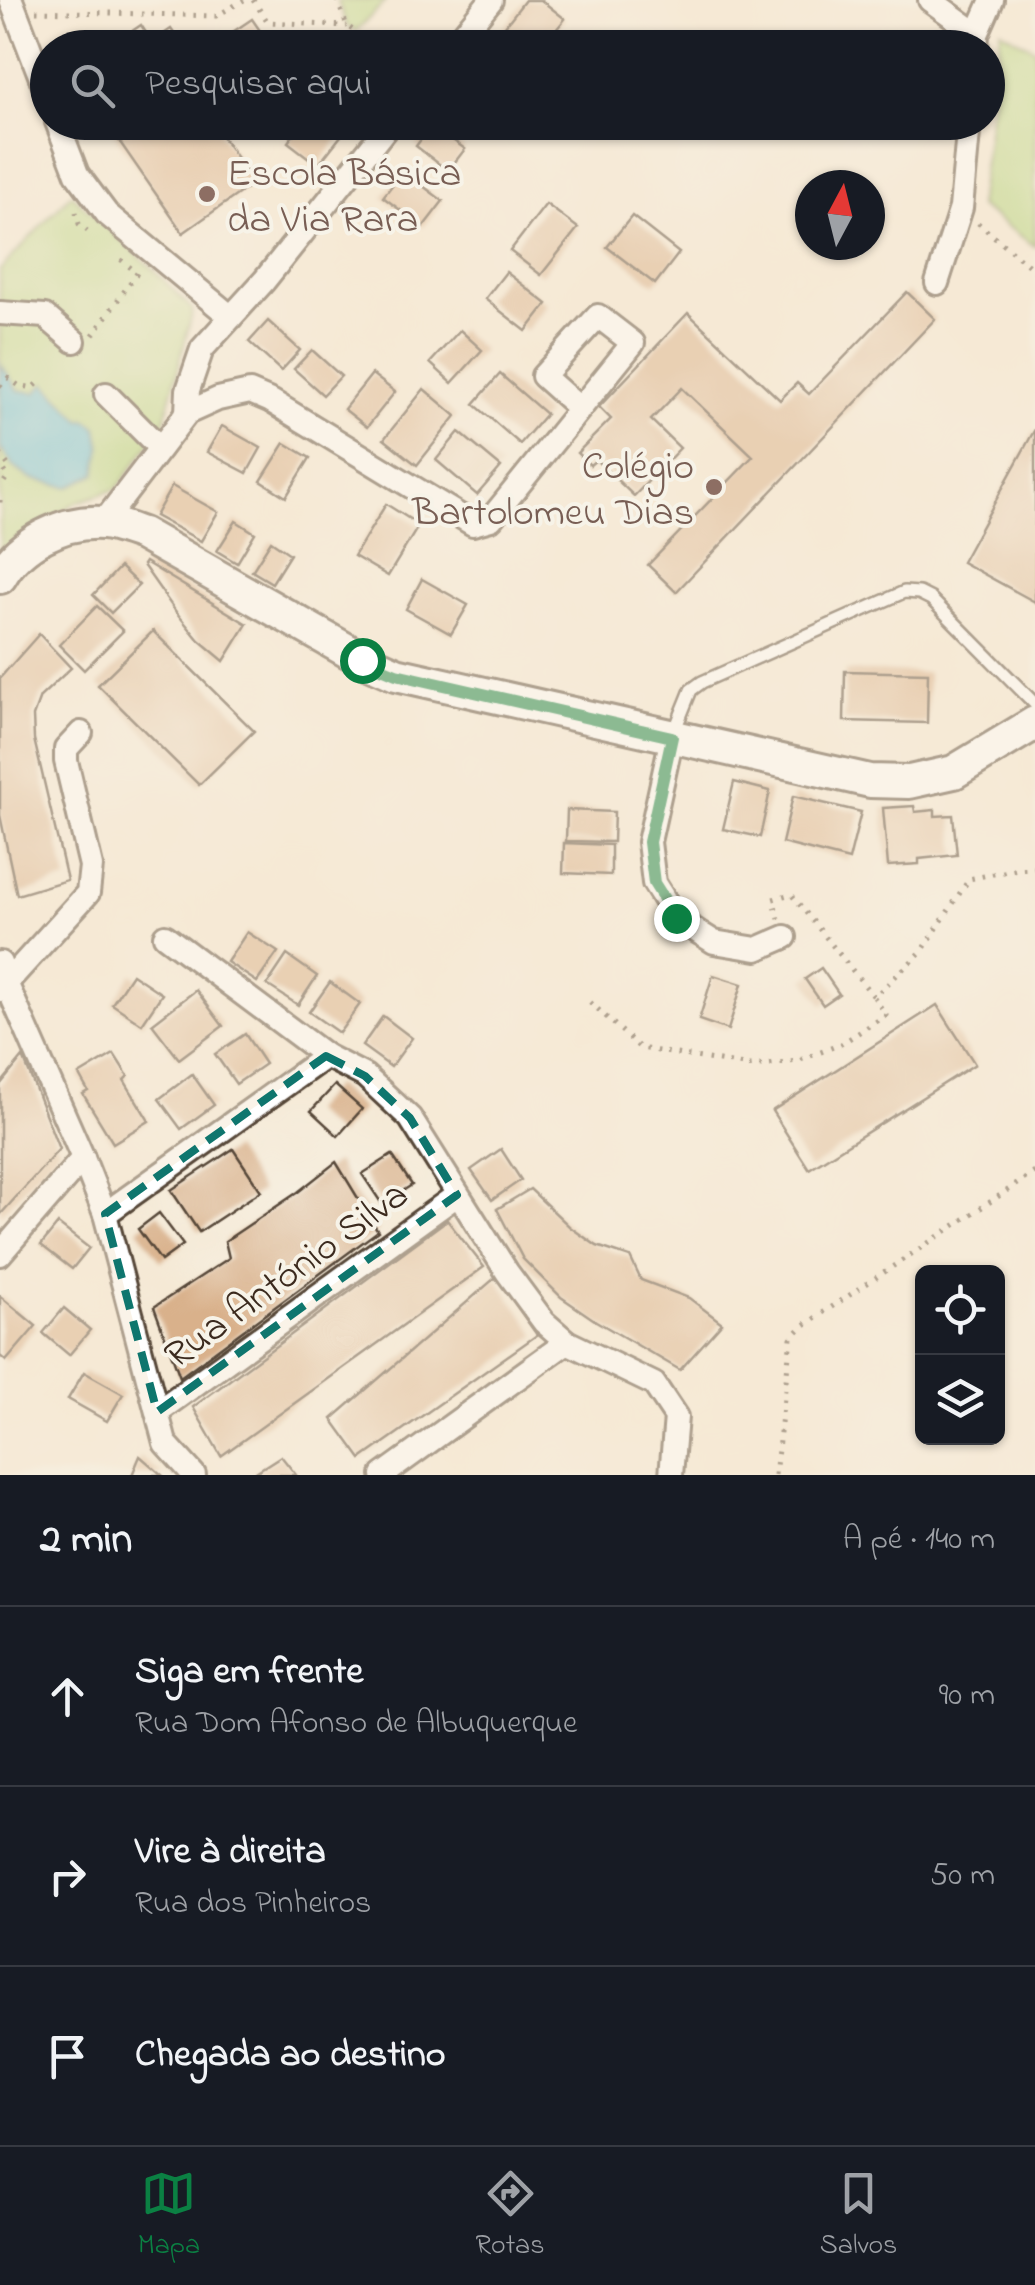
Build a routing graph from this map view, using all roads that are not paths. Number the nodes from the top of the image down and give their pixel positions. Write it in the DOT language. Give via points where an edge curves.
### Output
graph roads {
  1 [pos="930,0"];
  2 [pos="992,0"];
  3 [pos="486,3"];
  4 [pos="13,5"];
  5 [pos="466,30"];
  6 [pos="964,30"];
  7 [pos="981,30"];
  8 [pos="30,49"];
  9 [pos="64,140"];
  10 [pos="377,140"];
  11 [pos="967,140"];
  12 [pos="937,283"];
  13 [pos="0,313"];
  14 [pos="231,317"];
  15 [pos="81,341"];
  16 [pos="106,394"];
  17 [pos="580,409"];
  18 [pos="188,413"];
  19 [pos="160,448"];
  20 [pos="103,523"];
  21 [pos="1,574"];
  22 [pos="1035,704"];
  23 [pos="1035,723"];
  24 [pos="81,733"];
  25 [pos="672,737"];
  26 [pos="166,936"];
  27 [pos="785,937"];
  28 [pos="2,979"];
  29 [pos="326,1056"];
  30 [pos="84,1158"];
  31 [pos="457,1195"];
  32 [pos="105,1214"];
  33 [pos="0,1254"];
  34 [pos="567,1342"];
  35 [pos="157,1412"];
  36 [pos="194,1475"];
  37 [pos="383,1475"];
  38 [pos="671,1475"];
  1 -- 6 [label="street"];
  2 -- 7 [label="street"];
  3 -- 5 [label="street"];
  4 -- 8 [label="street"];
  9 -- 14 [label="street" via="77,174 107,214"];
  10 -- 14 [label="street"];
  11 -- 12 [label="street" via="961,208"];
  13 -- 15 [label="street" via="45,316"];
  14 -- 18 [label="street" via="202,348"];
  16 -- 19 [label="street"];
  17 -- 18 [label="street" via="481,529 271,400 250,392"];
  18 -- 19 [label="street"];
  19 -- 20 [label="street"];
  20 -- 21 [label="main road" via="58,528 22,549"];
  20 -- 25 [label="main road" via="139,533 396,674"];
  22 -- 25 [label="lane" via="931,599 904,592 702,682 691,690"];
  23 -- 25 [label="main road" via="954,772 909,782 870,781"];
  24 -- 28 [label="street" via="66,748 66,761 91,866 88,893"];
  25 -- 27 [label="street" via="649,842 654,883 676,918 714,942 757,949"];
  26 -- 29 [label="street"];
  28 -- 30 [label="street"];
  29 -- 31 [label="street" via="365,1076 410,1118"];
  29 -- 32 [label="street"];
  30 -- 32 [label="street"];
  30 -- 33 [label="street"];
  31 -- 34 [label="street" via="544,1322"];
  31 -- 35 [label="street, Rua António Silva"];
  32 -- 35 [label="street"];
  34 -- 37 [label="street"];
  34 -- 38 [label="street" via="654,1384 676,1417"];
  35 -- 36 [label="street" via="165,1444"];
}
